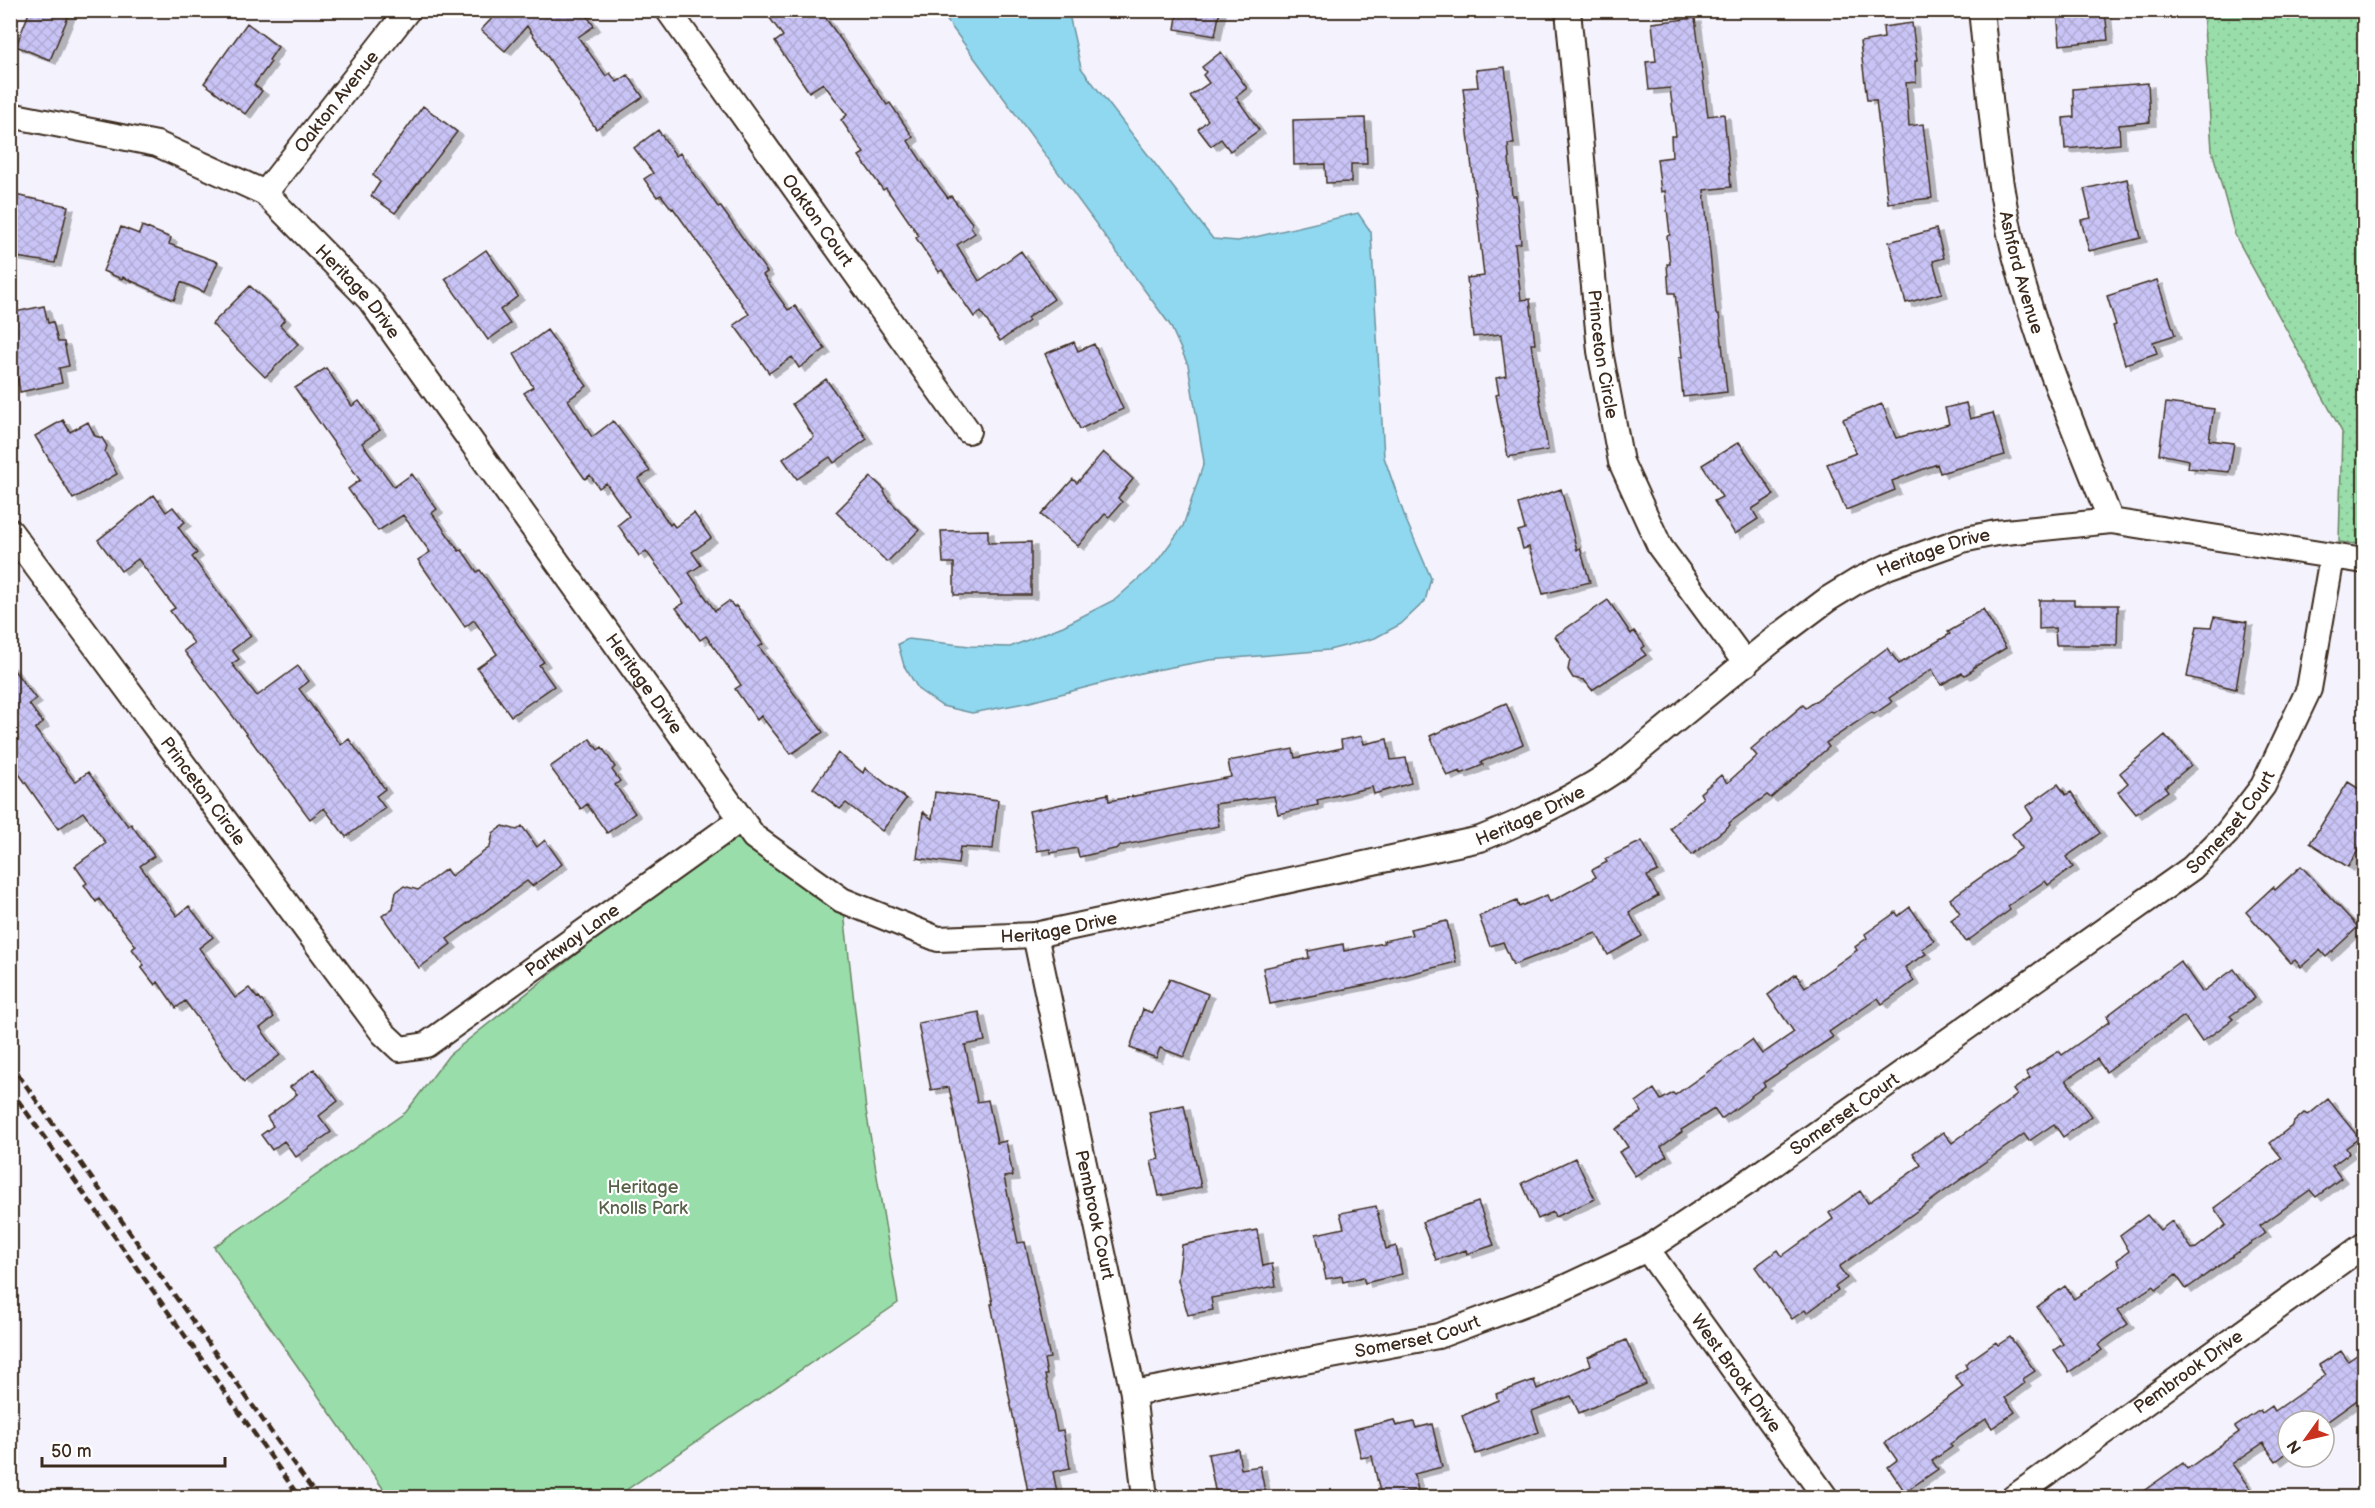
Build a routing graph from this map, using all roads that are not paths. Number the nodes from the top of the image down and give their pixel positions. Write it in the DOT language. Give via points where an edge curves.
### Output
graph roads {
  1 [pos="408,10"];
  2 [pos="668,10"];
  3 [pos="1568,10"];
  4 [pos="1981,10"];
  5 [pos="10,115"];
  6 [pos="266,193"];
  7 [pos="968,430"];
  8 [pos="2112,521"];
  9 [pos="10,531"];
  10 [pos="2332,558"];
  11 [pos="2364,561"];
  12 [pos="1746,664"];
  13 [pos="741,819"];
  14 [pos="1035,934"];
  15 [pos="400,1049"];
  16 [pos="2364,1245"];
  17 [pos="1647,1249"];
  18 [pos="1133,1393"];
  19 [pos="1145,1497"];
  20 [pos="1826,1497"];
  21 [pos="2013,1497"];
  1 -- 6 [label="street, Oakton Avenue"];
  2 -- 7 [label="street, Oakton Court"];
  3 -- 12 [label="street, Princeton Circle" via="1600,351 1621,462 1660,547"];
  4 -- 8 [label="street, Ashford Avenue" via="1995,138 2015,253 2046,356"];
  5 -- 6 [label="street, Heritage Drive" via="157,144"];
  6 -- 13 [label="street, Heritage Drive" via="370,300"];
  8 -- 10 [label="street, Heritage Drive"];
  8 -- 12 [label="street, Heritage Drive" via="1996,533 1908,558 1828,599"];
  9 -- 15 [label="street, Princeton Circle" via="383,1033"];
  10 -- 11 [label="street, Heritage Drive"];
  10 -- 17 [label="street, Somerset Court" via="2309,689 2264,786 2211,851 1754,1178"];
  12 -- 14 [label="street, Heritage Drive" via="1592,786 1480,839"];
  13 -- 14 [label="street, Heritage Drive" via="754,837 842,900 938,939"];
  13 -- 15 [label="street, Parkway Lane" via="426,1045"];
  14 -- 18 [label="street, Pembrook Court"];
  16 -- 21 [label="street, Pembrook Drive"];
  17 -- 18 [label="street, Somerset Court" via="1555,1292 1438,1336"];
  17 -- 20 [label="street, West Brook Drive"];
  18 -- 19 [label="street, Pembrook Court"];
}
